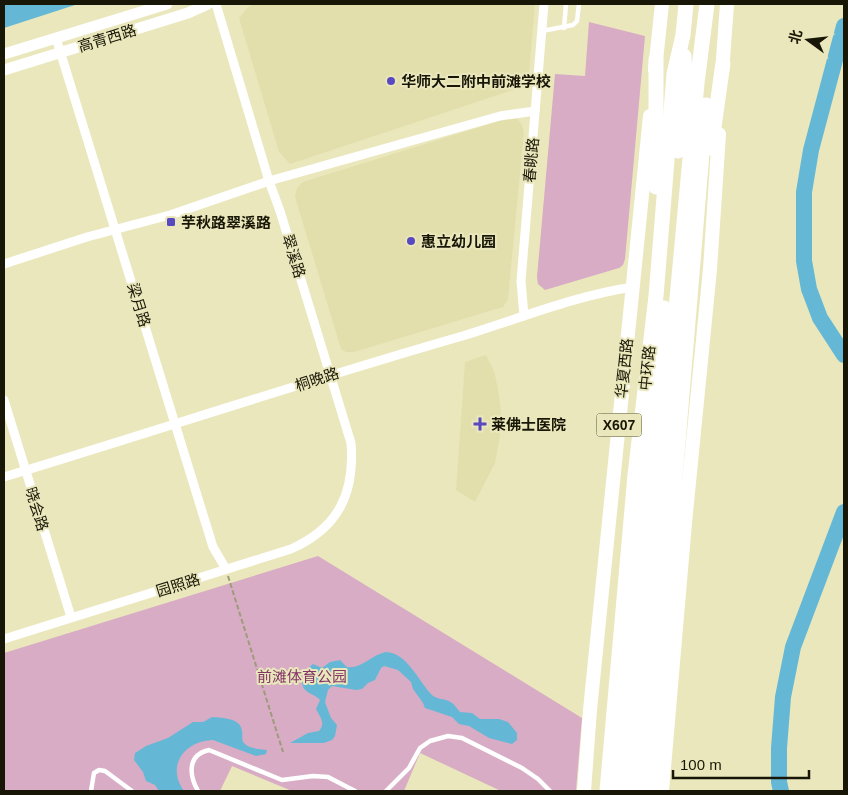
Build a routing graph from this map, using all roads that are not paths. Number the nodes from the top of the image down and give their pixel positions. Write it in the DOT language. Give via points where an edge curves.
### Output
graph roads {
  1 [pos="167,4"];
  2 [pos="208,4"];
  3 [pos="216,4"];
  4 [pos="544,4"];
  5 [pos="566,4"];
  6 [pos="579,4"];
  7 [pos="662,4"];
  8 [pos="686,4"];
  9 [pos="706,4"];
  10 [pos="727,4"];
  11 [pos="564,28"];
  12 [pos="542,31"];
  13 [pos="683,35"];
  14 [pos="56,38"];
  15 [pos="704,40"];
  16 [pos="60,52"];
  17 [pos="4,54"];
  18 [pos="656,59"];
  19 [pos="723,63"];
  20 [pos="4,70"];
  21 [pos="535,111"];
  22 [pos="269,181"];
  23 [pos="116,230"];
  24 [pos="4,264"];
  25 [pos="633,287"];
  26 [pos="656,296"];
  27 [pos="524,316"];
  28 [pos="688,318"];
  29 [pos="331,374"];
  30 [pos="4,400"];
  31 [pos="175,423"];
  32 [pos="25,471"];
  33 [pos="4,477"];
  34 [pos="339,509"];
  35 [pos="226,569"];
  36 [pos="71,617"];
  37 [pos="4,639"];
  38 [pos="91,791"];
  39 [pos="132,791"];
  40 [pos="198,791"];
  41 [pos="355,791"];
  42 [pos="386,791"];
  43 [pos="550,791"];
  44 [pos="584,791"];
  45 [pos="607,791"];
  46 [pos="622,791"];
  47 [pos="635,791"];
  48 [pos="650,791"];
  49 [pos="662,791"];
  1 -- 14 [label="street, 高青西路"];
  2 -- 16 [label="street, 高青西路"];
  3 -- 22 [label="street, 翠溪路"];
  4 -- 12 [label="street, 春眺路"];
  5 -- 11 [label="lane"];
  6 -- 11 [label="lane" via="577,21"];
  7 -- 18 [label="main road, 华夏西路 / X607"];
  8 -- 13 [label="highway, 中环路"];
  9 -- 15 [label="highway, 中环路"];
  10 -- 19 [label="main road"];
  11 -- 12 [label="lane"];
  12 -- 21 [label="street, 春眺路"];
  13 -- 26 [label="highway, 中环路" via="674,74"];
  13 -- 46 [label="highway, 中环路" via="685,77"];
  14 -- 16 [label="street, 梁月路"];
  14 -- 17 [label="street, 高青西路"];
  15 -- 28 [label="highway, 中环路" via="706,100"];
  15 -- 47 [label="highway, 中环路" via="697,83 672,352"];
  16 -- 20 [label="street, 高青西路"];
  16 -- 23 [label="street, 梁月路"];
  18 -- 25 [label="main road, 华夏西路 / X607"];
  18 -- 26 [label="highway"];
  19 -- 28 [label="highway"];
  19 -- 49 [label="main road" via="710,269"];
  21 -- 22 [label="street" via="500,116"];
  21 -- 27 [label="street, 春眺路" via="521,281"];
  22 -- 23 [label="street"];
  22 -- 29 [label="street, 翠溪路"];
  23 -- 24 [label="street"];
  23 -- 31 [label="street, 梁月路"];
  25 -- 27 [label="street, 桐晚路" via="610,290"];
  25 -- 44 [label="main road, 华夏西路 / X607"];
  26 -- 45 [label="highway, 中环路"];
  27 -- 29 [label="street, 桐晚路"];
  28 -- 48 [label="highway, 中环路"];
  29 -- 31 [label="street, 桐晚路"];
  29 -- 34 [label="street, 翠溪路" via="352,458 351,477"];
  30 -- 32 [label="street, 晓会路"];
  31 -- 32 [label="street, 桐晚路"];
  31 -- 35 [label="street, 梁月路" via="213,547"];
  32 -- 33 [label="street, 桐晚路"];
  32 -- 36 [label="street, 晓会路"];
  34 -- 35 [label="street, 园照路" via="330,524 307,542"];
  35 -- 36 [label="street, 园照路"];
  36 -- 37 [label="street, 园照路"];
  38 -- 39 [label="lane" via="94,773 99,770"];
  40 -- 41 [label="lane" via="191,769 200,752 209,750 282,780 328,777"];
  42 -- 43 [label="lane" via="409,768 420,748 448,736 462,738 514,764"];
}
